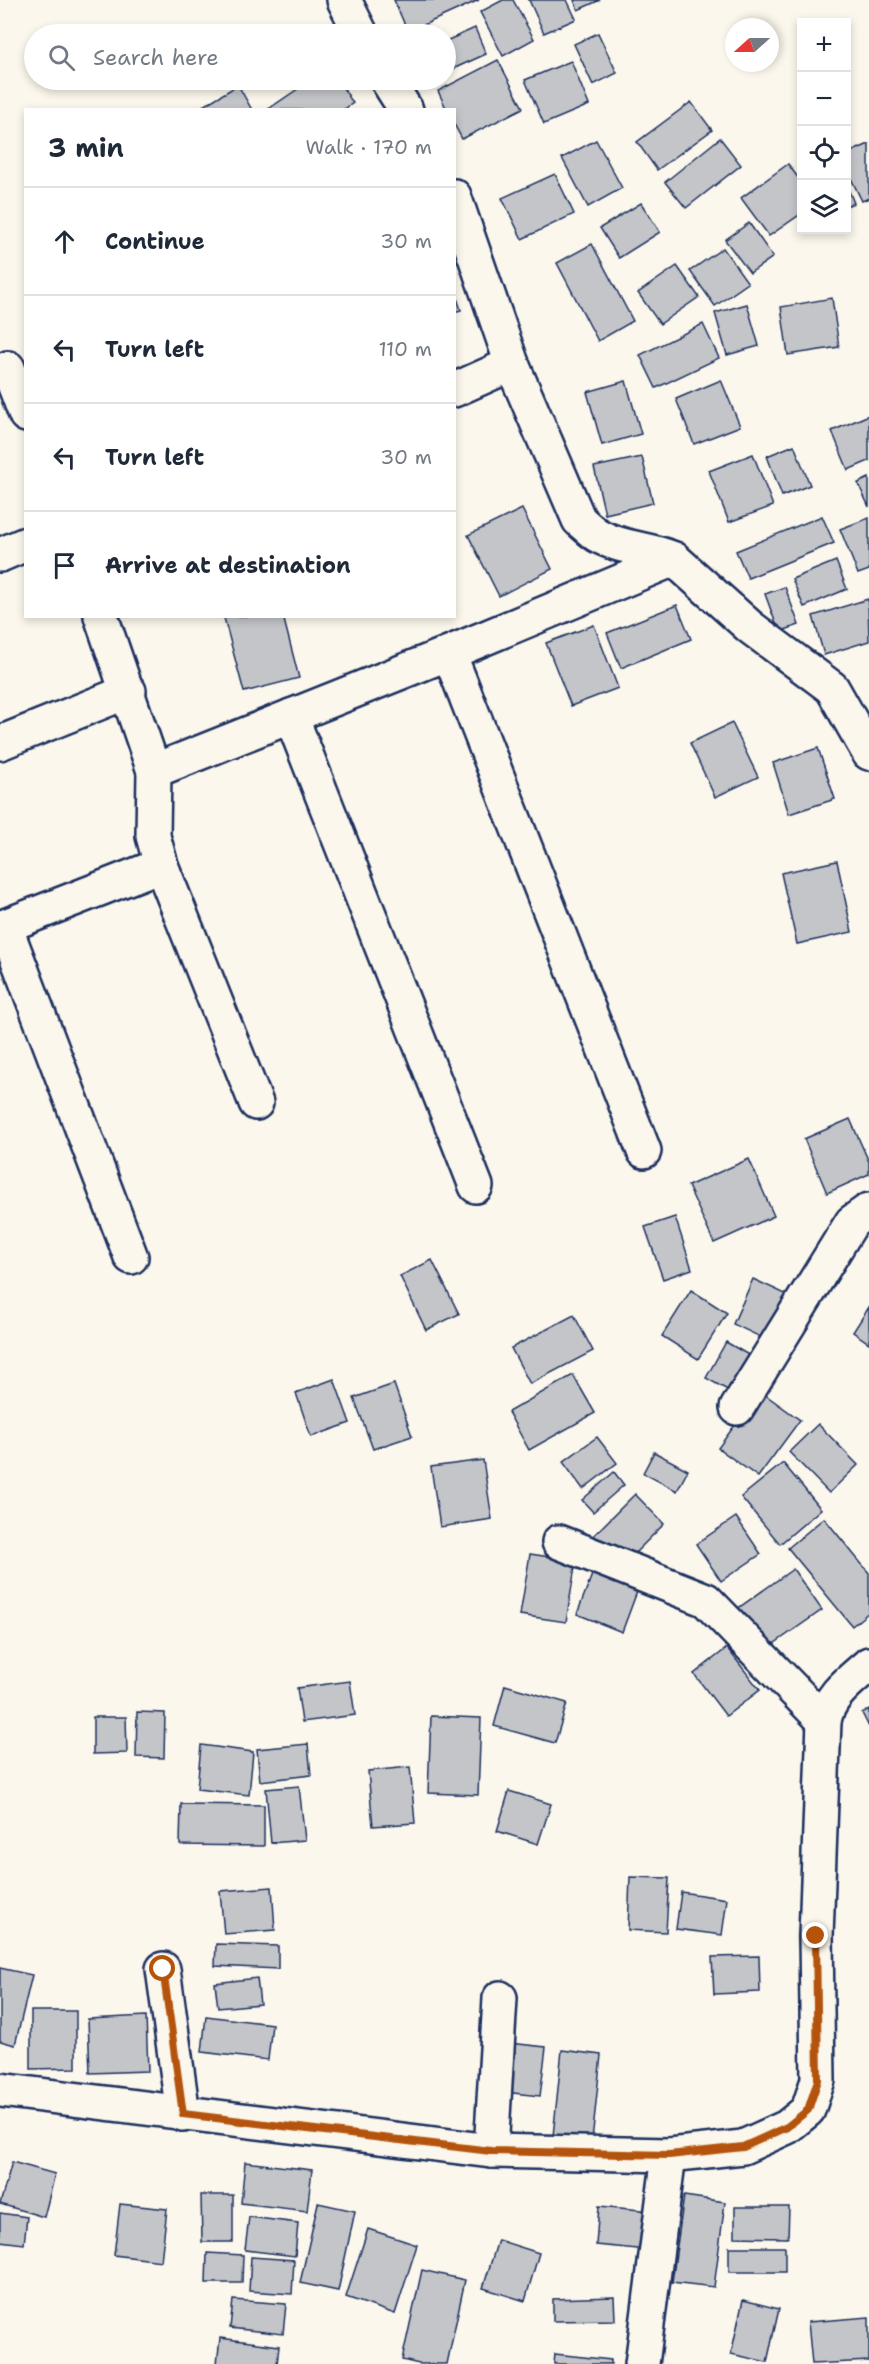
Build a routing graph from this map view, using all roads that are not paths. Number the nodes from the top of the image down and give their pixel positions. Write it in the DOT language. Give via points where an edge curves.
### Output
graph roads {
  1 [pos="344,0"];
  2 [pos="356,24"];
  3 [pos="393,90"];
  4 [pos="405,108"];
  5 [pos="456,202"];
  6 [pos="512,364"];
  7 [pos="0,372"];
  8 [pos="456,389"];
  9 [pos="24,410"];
  10 [pos="24,545"];
  11 [pos="0,555"];
  12 [pos="674,559"];
  13 [pos="102,618"];
  14 [pos="449,654"];
  15 [pos="129,691"];
  16 [pos="291,716"];
  17 [pos="0,743"];
  18 [pos="869,753"];
  19 [pos="154,771"];
  20 [pos="161,865"];
  21 [pos="3,927"];
  22 [pos="256,1103"];
  23 [pos="644,1152"];
  24 [pos="476,1186"];
  25 [pos="869,1210"];
  26 [pos="131,1257"];
  27 [pos="737,1408"];
  28 [pos="559,1542"];
  29 [pos="869,1664"];
  30 [pos="824,1721"];
  31 [pos="163,1969"];
  32 [pos="500,1998"];
  33 [pos="0,2090"];
  34 [pos="183,2114"];
  35 [pos="491,2151"];
  36 [pos="669,2155"];
  37 [pos="642,2364"];
  1 -- 2 [label="street"];
  3 -- 4 [label="street"];
  5 -- 6 [label="street"];
  6 -- 8 [label="street"];
  6 -- 12 [label="street" via="579,520 598,536"];
  7 -- 9 [label="street" via="8,368"];
  10 -- 11 [label="street"];
  12 -- 14 [label="street"];
  12 -- 18 [label="street" via="750,627 832,688"];
  13 -- 15 [label="street"];
  14 -- 16 [label="street"];
  14 -- 23 [label="street"];
  15 -- 17 [label="street"];
  15 -- 19 [label="street"];
  16 -- 19 [label="street"];
  16 -- 24 [label="street"];
  19 -- 20 [label="street" via="153,836"];
  20 -- 21 [label="street"];
  20 -- 22 [label="street"];
  21 -- 26 [label="street"];
  25 -- 27 [label="street" via="852,1221"];
  28 -- 30 [label="street" via="706,1600"];
  29 -- 30 [label="street" via="835,1695 826,1707"];
  30 -- 36 [label="street" via="816,1936 818,2080 808,2110 787,2127 743,2147"];
  31 -- 34 [label="street"];
  32 -- 35 [label="street"];
  33 -- 34 [label="street"];
  34 -- 35 [label="street"];
  35 -- 36 [label="street"];
  36 -- 37 [label="street"];
}
